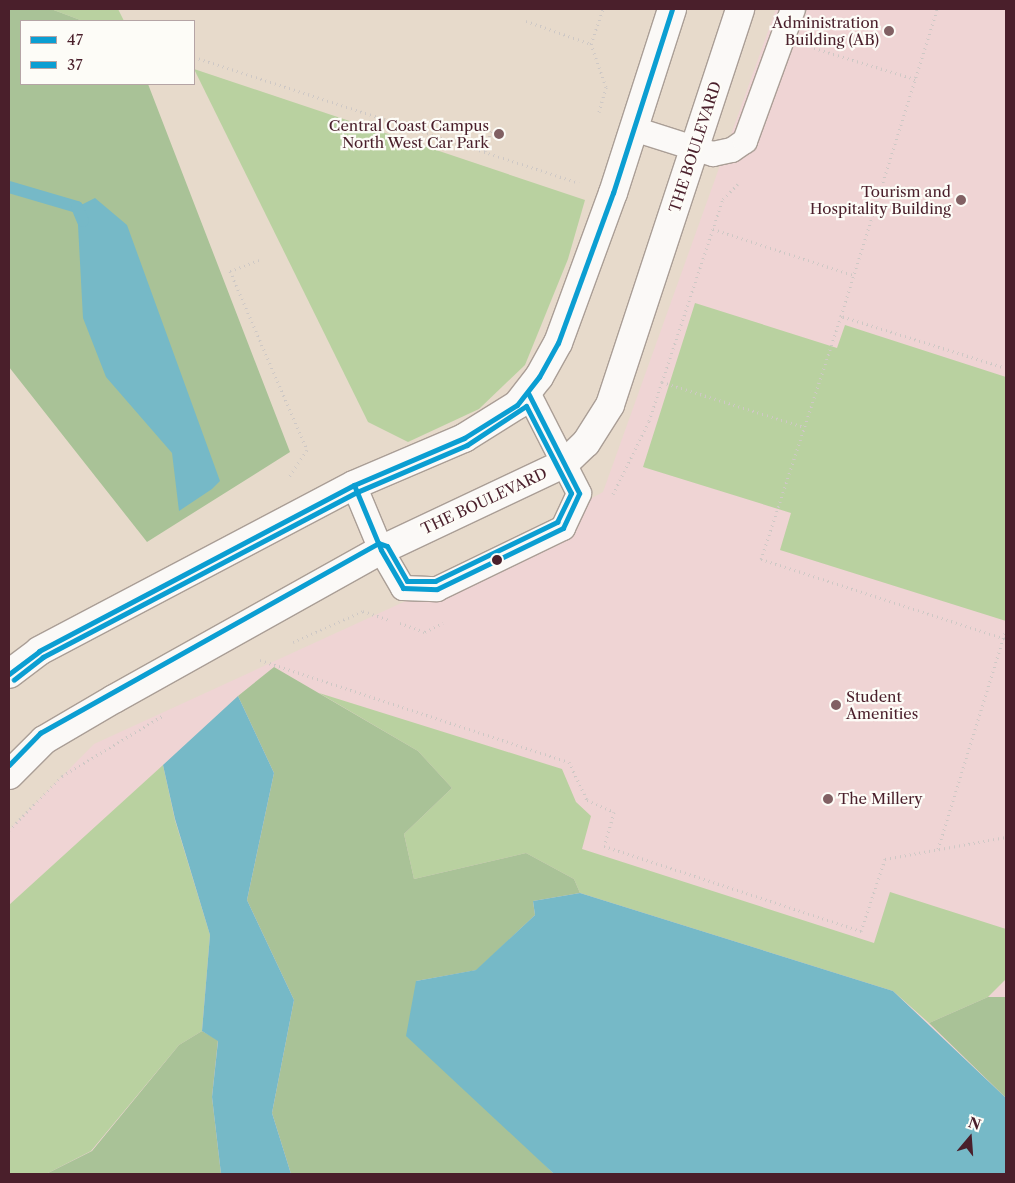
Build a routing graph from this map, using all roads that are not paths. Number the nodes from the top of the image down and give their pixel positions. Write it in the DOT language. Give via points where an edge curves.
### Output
graph roads {
  1 [pos="672,9"];
  2 [pos="740,9"];
  3 [pos="793,9"];
  4 [pos="634,129"];
  5 [pos="694,148"];
  6 [pos="528,393"];
  7 [pos="565,463"];
  8 [pos="354,485"];
  9 [pos="381,550"];
  10 [pos="9,674"];
  11 [pos="9,775"];
  1 -- 4 [label="street"];
  2 -- 5 [label="street, THE BOULEVARD"];
  3 -- 5 [label="lane" via="745,141 732,150 713,154"];
  4 -- 5 [label="lane"];
  4 -- 6 [label="street" via="558,342"];
  5 -- 7 [label="street, THE BOULEVARD" via="610,405 586,443"];
  6 -- 7 [label="lane"];
  6 -- 8 [label="street" via="517,406 464,438"];
  7 -- 9 [label="street, THE BOULEVARD"];
  7 -- 9 [label="lane" via="579,493 563,528 437,589 403,588"];
  8 -- 9 [label="lane"];
  8 -- 10 [label="street" via="39,651"];
  9 -- 11 [label="street, THE BOULEVARD" via="44,740"];
}
